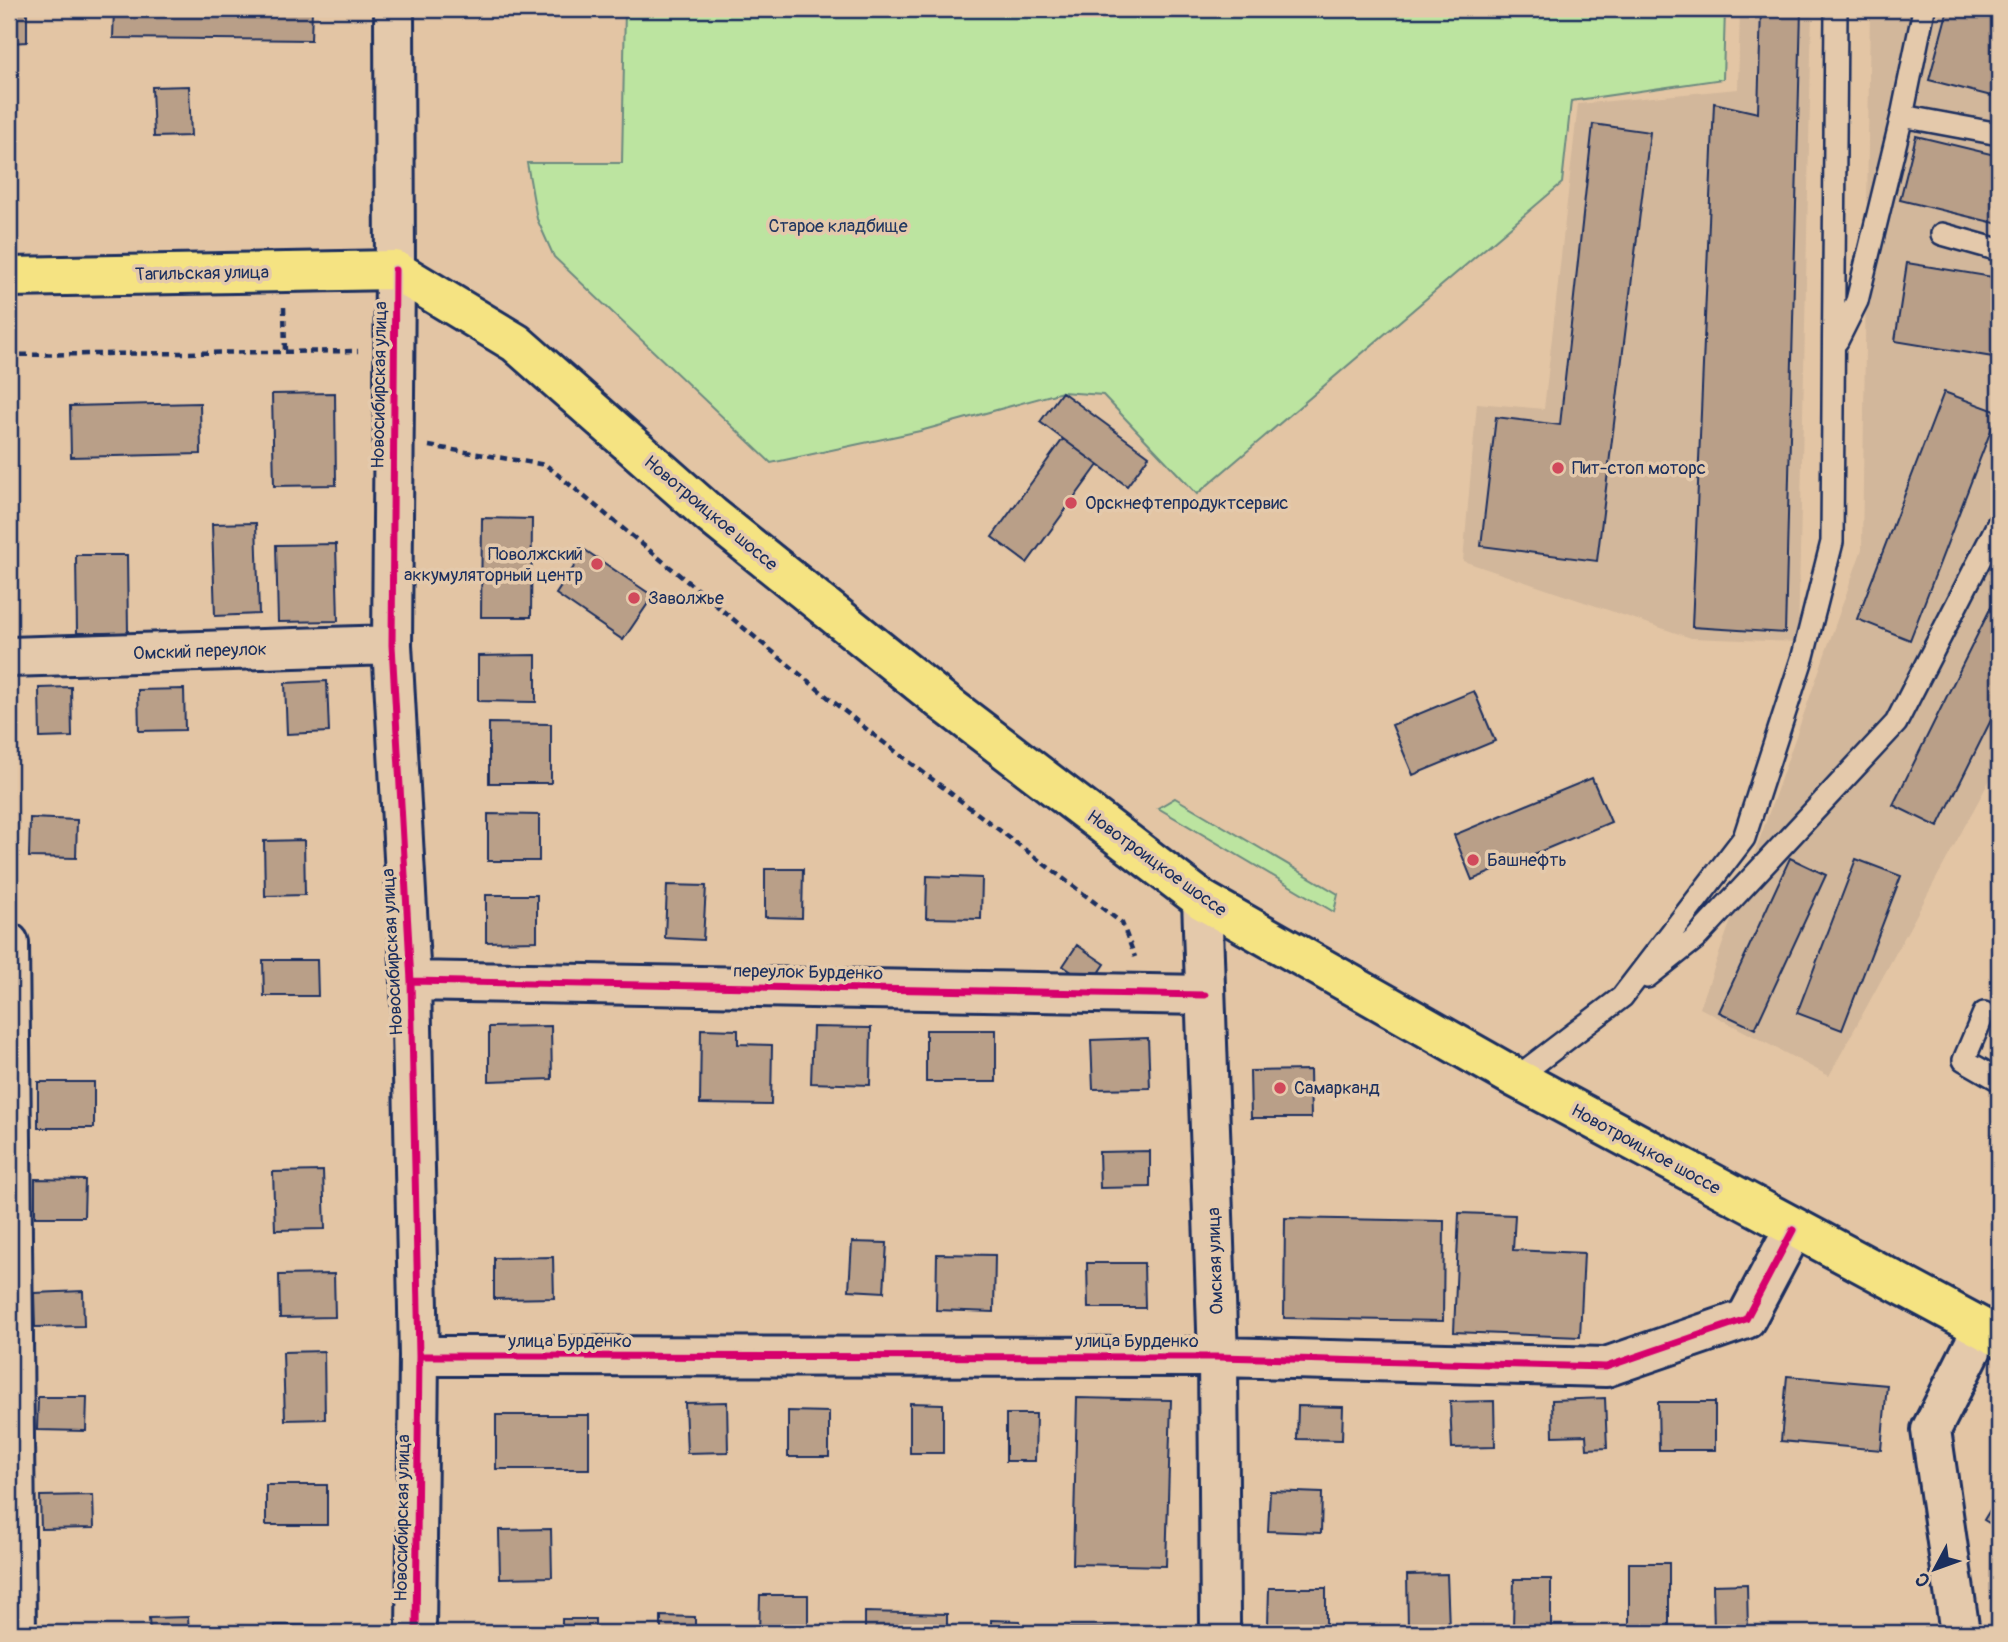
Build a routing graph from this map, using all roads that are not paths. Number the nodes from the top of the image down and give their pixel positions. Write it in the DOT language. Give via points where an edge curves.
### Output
graph roads {
  1 [pos="394,9"];
  2 [pos="1836,9"];
  3 [pos="1924,9"];
  4 [pos="1902,116"];
  5 [pos="1999,134"];
  6 [pos="1942,234"];
  7 [pos="1999,250"];
  8 [pos="396,270"];
  9 [pos="9,276"];
  10 [pos="1834,347"];
  11 [pos="1999,522"];
  12 [pos="392,645"];
  13 [pos="9,657"];
  14 [pos="1202,900"];
  15 [pos="9,943"];
  16 [pos="411,981"];
  17 [pos="1205,995"];
  18 [pos="1622,997"];
  19 [pos="1984,1013"];
  20 [pos="1516,1078"];
  21 [pos="1999,1080"];
  22 [pos="1793,1230"];
  23 [pos="1991,1333"];
  24 [pos="419,1356"];
  25 [pos="1218,1357"];
  26 [pos="1220,1623"];
  27 [pos="16,1633"];
  28 [pos="416,1633"];
  29 [pos="1960,1633"];
  1 -- 8 [label="street, Новосибирская улица"];
  2 -- 10 [label="lane"];
  3 -- 4 [label="lane"];
  4 -- 5 [label="lane"];
  4 -- 10 [label="lane" via="1857,301"];
  6 -- 7 [label="lane"];
  8 -- 9 [label="main road, Тагильская улица"];
  8 -- 12 [label="street, Новосибирская улица"];
  8 -- 14 [label="main road, Новотроицкое шоссе" via="516,344 712,516 942,701"];
  10 -- 18 [label="lane" via="1832,542 1803,656 1744,838"];
  11 -- 18 [label="lane" via="1896,723 1695,939"];
  12 -- 13 [label="street, Омский переулок"];
  12 -- 16 [label="street, Новосибирская улица"];
  14 -- 17 [label="street, Омская улица"];
  14 -- 20 [label="main road, Новотроицкое шоссе"];
  15 -- 27 [label="street"];
  16 -- 17 [label="street, переулок Бурденко"];
  16 -- 24 [label="street, Новосибирская улица"];
  17 -- 25 [label="street, Омская улица"];
  18 -- 20 [label="lane"];
  19 -- 21 [label="lane" via="1964,1060"];
  20 -- 22 [label="main road, Новотроицкое шоссе"];
  22 -- 23 [label="main road, Новотроицкое шоссе"];
  22 -- 25 [label="street, улица Бурденко" via="1746,1319 1606,1367"];
  23 -- 29 [label="street" via="1931,1430"];
  24 -- 25 [label="street, улица Бурденко"];
  24 -- 28 [label="street, Новосибирская улица"];
  25 -- 26 [label="street, Омская улица"];
}
